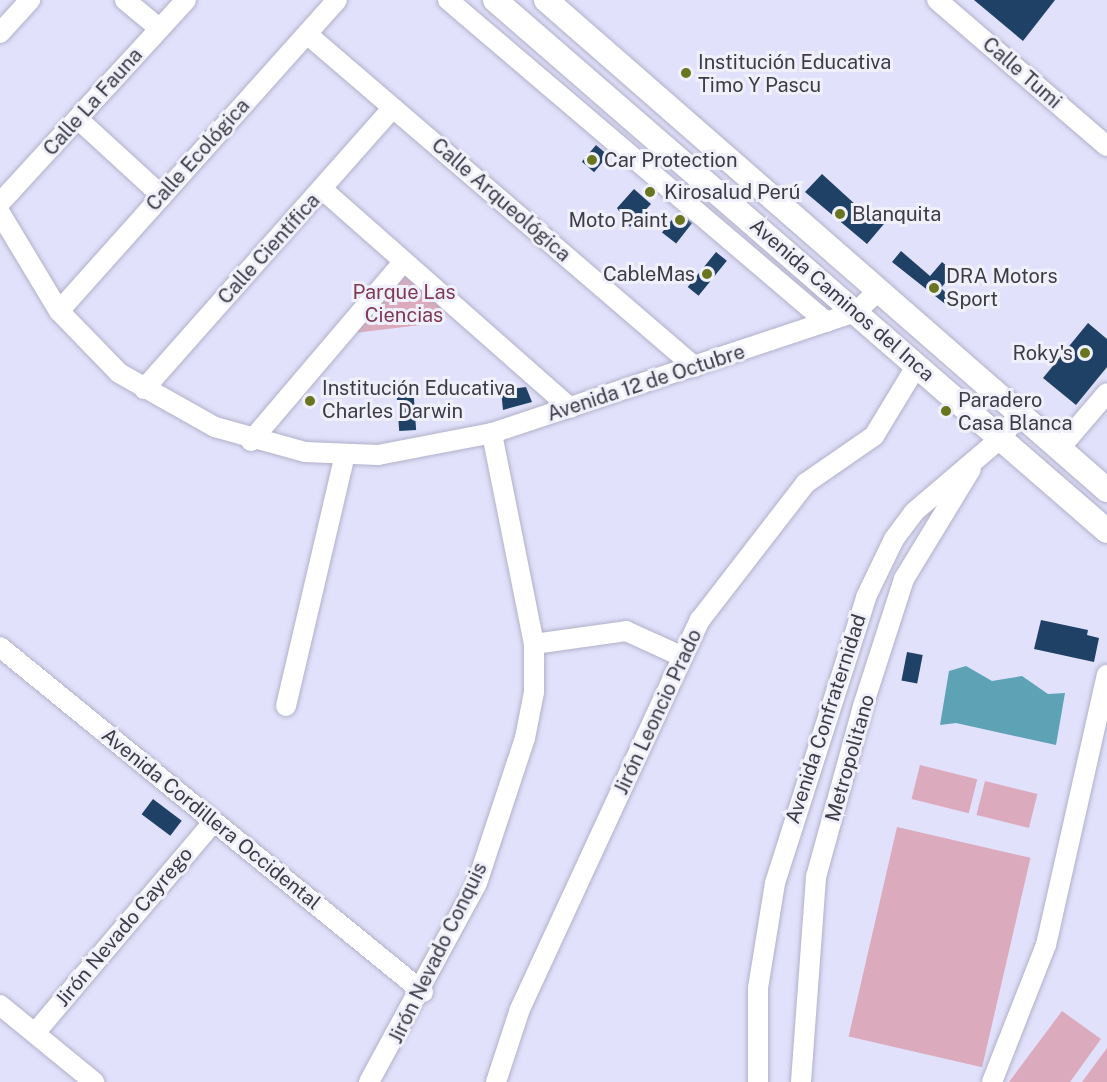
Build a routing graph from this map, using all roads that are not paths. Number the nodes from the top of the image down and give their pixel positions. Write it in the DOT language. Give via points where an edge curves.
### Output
graph roads {
  1 [pos="30,0"];
  2 [pos="125,0"];
  3 [pos="186,0"];
  4 [pos="337,0"];
  5 [pos="448,0"];
  6 [pos="495,0"];
  7 [pos="546,0"];
  8 [pos="937,0"];
  9 [pos="160,29"];
  10 [pos="0,33"];
  11 [pos="307,34"];
  12 [pos="393,108"];
  13 [pos="78,118"];
  14 [pos="1107,146"];
  15 [pos="322,189"];
  16 [pos="162,196"];
  17 [pos="0,204"];
  18 [pos="0,213"];
  19 [pos="404,261"];
  20 [pos="879,291"];
  21 [pos="59,311"];
  22 [pos="856,312"];
  23 [pos="827,322"];
  24 [pos="917,365"];
  25 [pos="695,367"];
  26 [pos="144,389"];
  27 [pos="1107,393"];
  28 [pos="570,408"];
  29 [pos="1020,413"];
  30 [pos="492,433"];
  31 [pos="1001,438"];
  32 [pos="251,441"];
  33 [pos="1060,448"];
  34 [pos="345,455"];
  35 [pos="979,457"];
  36 [pos="1107,490"];
  37 [pos="1107,531"];
  38 [pos="534,644"];
  39 [pos="1,651"];
  40 [pos="681,656"];
  41 [pos="1107,675"];
  42 [pos="286,706"];
  43 [pos="214,821"];
  44 [pos="423,992"];
  45 [pos="0,1005"];
  46 [pos="35,1034"];
  47 [pos="94,1082"];
  48 [pos="369,1082"];
  49 [pos="496,1082"];
  50 [pos="758,1082"];
  51 [pos="801,1082"];
  52 [pos="992,1082"];
  1 -- 10 [label="street"];
  2 -- 9 [label="street"];
  3 -- 9 [label="street, Calle La Fauna"];
  4 -- 11 [label="street, Calle Ecológica"];
  5 -- 23 [label="street"];
  6 -- 22 [label="main road, Avenida Caminos del Inca"];
  7 -- 20 [label="main road, Avenida Caminos del Inca"];
  8 -- 14 [label="street, Calle Tumi"];
  9 -- 13 [label="street, Calle La Fauna"];
  11 -- 12 [label="street, Calle Arqueológica"];
  11 -- 16 [label="street, Calle Ecológica"];
  12 -- 15 [label="street, Calle Científica"];
  12 -- 25 [label="street, Calle Arqueológica"];
  13 -- 16 [label="street"];
  13 -- 17 [label="street, Calle La Fauna"];
  15 -- 19 [label="street"];
  15 -- 26 [label="street, Calle Científica"];
  16 -- 21 [label="street, Calle Ecológica"];
  18 -- 21 [label="street, Avenida 12 de Octubre"];
  19 -- 28 [label="street"];
  19 -- 32 [label="street"];
  20 -- 22 [label="street, Avenida 12 de Octubre"];
  20 -- 29 [label="main road, Avenida Caminos del Inca"];
  21 -- 26 [label="street, Avenida 12 de Octubre" via="103,358"];
  22 -- 23 [label="street, Avenida 12 de Octubre"];
  22 -- 24 [label="main road, Avenida Caminos del Inca"];
  23 -- 25 [label="street, Avenida 12 de Octubre"];
  24 -- 31 [label="main road, Avenida Caminos del Inca"];
  24 -- 40 [label="street, Jirón Leoncio Prado" via="874,436 806,483 700,620"];
  25 -- 28 [label="street, Avenida 12 de Octubre"];
  26 -- 32 [label="street, Avenida 12 de Octubre" via="183,413"];
  27 -- 33 [label="street"];
  28 -- 30 [label="street, Avenida 12 de Octubre"];
  29 -- 31 [label="street, Avenida Confraternidad"];
  29 -- 33 [label="main road, Avenida Caminos del Inca"];
  30 -- 34 [label="street, Avenida 12 de Octubre" via="416,450"];
  30 -- 38 [label="street, Jirón Nevado Conquis"];
  31 -- 35 [label="street, Avenida Confraternidad"];
  31 -- 37 [label="main road, Avenida Caminos del Inca"];
  32 -- 34 [label="street, Avenida 12 de Octubre"];
  33 -- 36 [label="main road, Avenida Caminos del Inca"];
  34 -- 42 [label="street"];
  35 -- 50 [label="street, Avenida Confraternidad" via="937,488 894,538 866,597 831,696 775,883 758,988"];
  35 -- 51 [label="street, Metropolitano" via="904,579 863,706 816,877"];
  38 -- 40 [label="street" via="626,631"];
  38 -- 44 [label="street, Jirón Nevado Conquis" via="534,692 513,781 477,883"];
  39 -- 43 [label="street, Avenida Cordillera Occidental"];
  40 -- 49 [label="street, Jirón Leoncio Prado" via="520,1010"];
  41 -- 52 [label="street" via="1046,945"];
  43 -- 44 [label="street, Avenida Cordillera Occidental"];
  43 -- 46 [label="street, Jirón Nevado Cayrego"];
  44 -- 48 [label="street, Jirón Nevado Conquis"];
  45 -- 46 [label="street"];
  46 -- 47 [label="street"];
}
